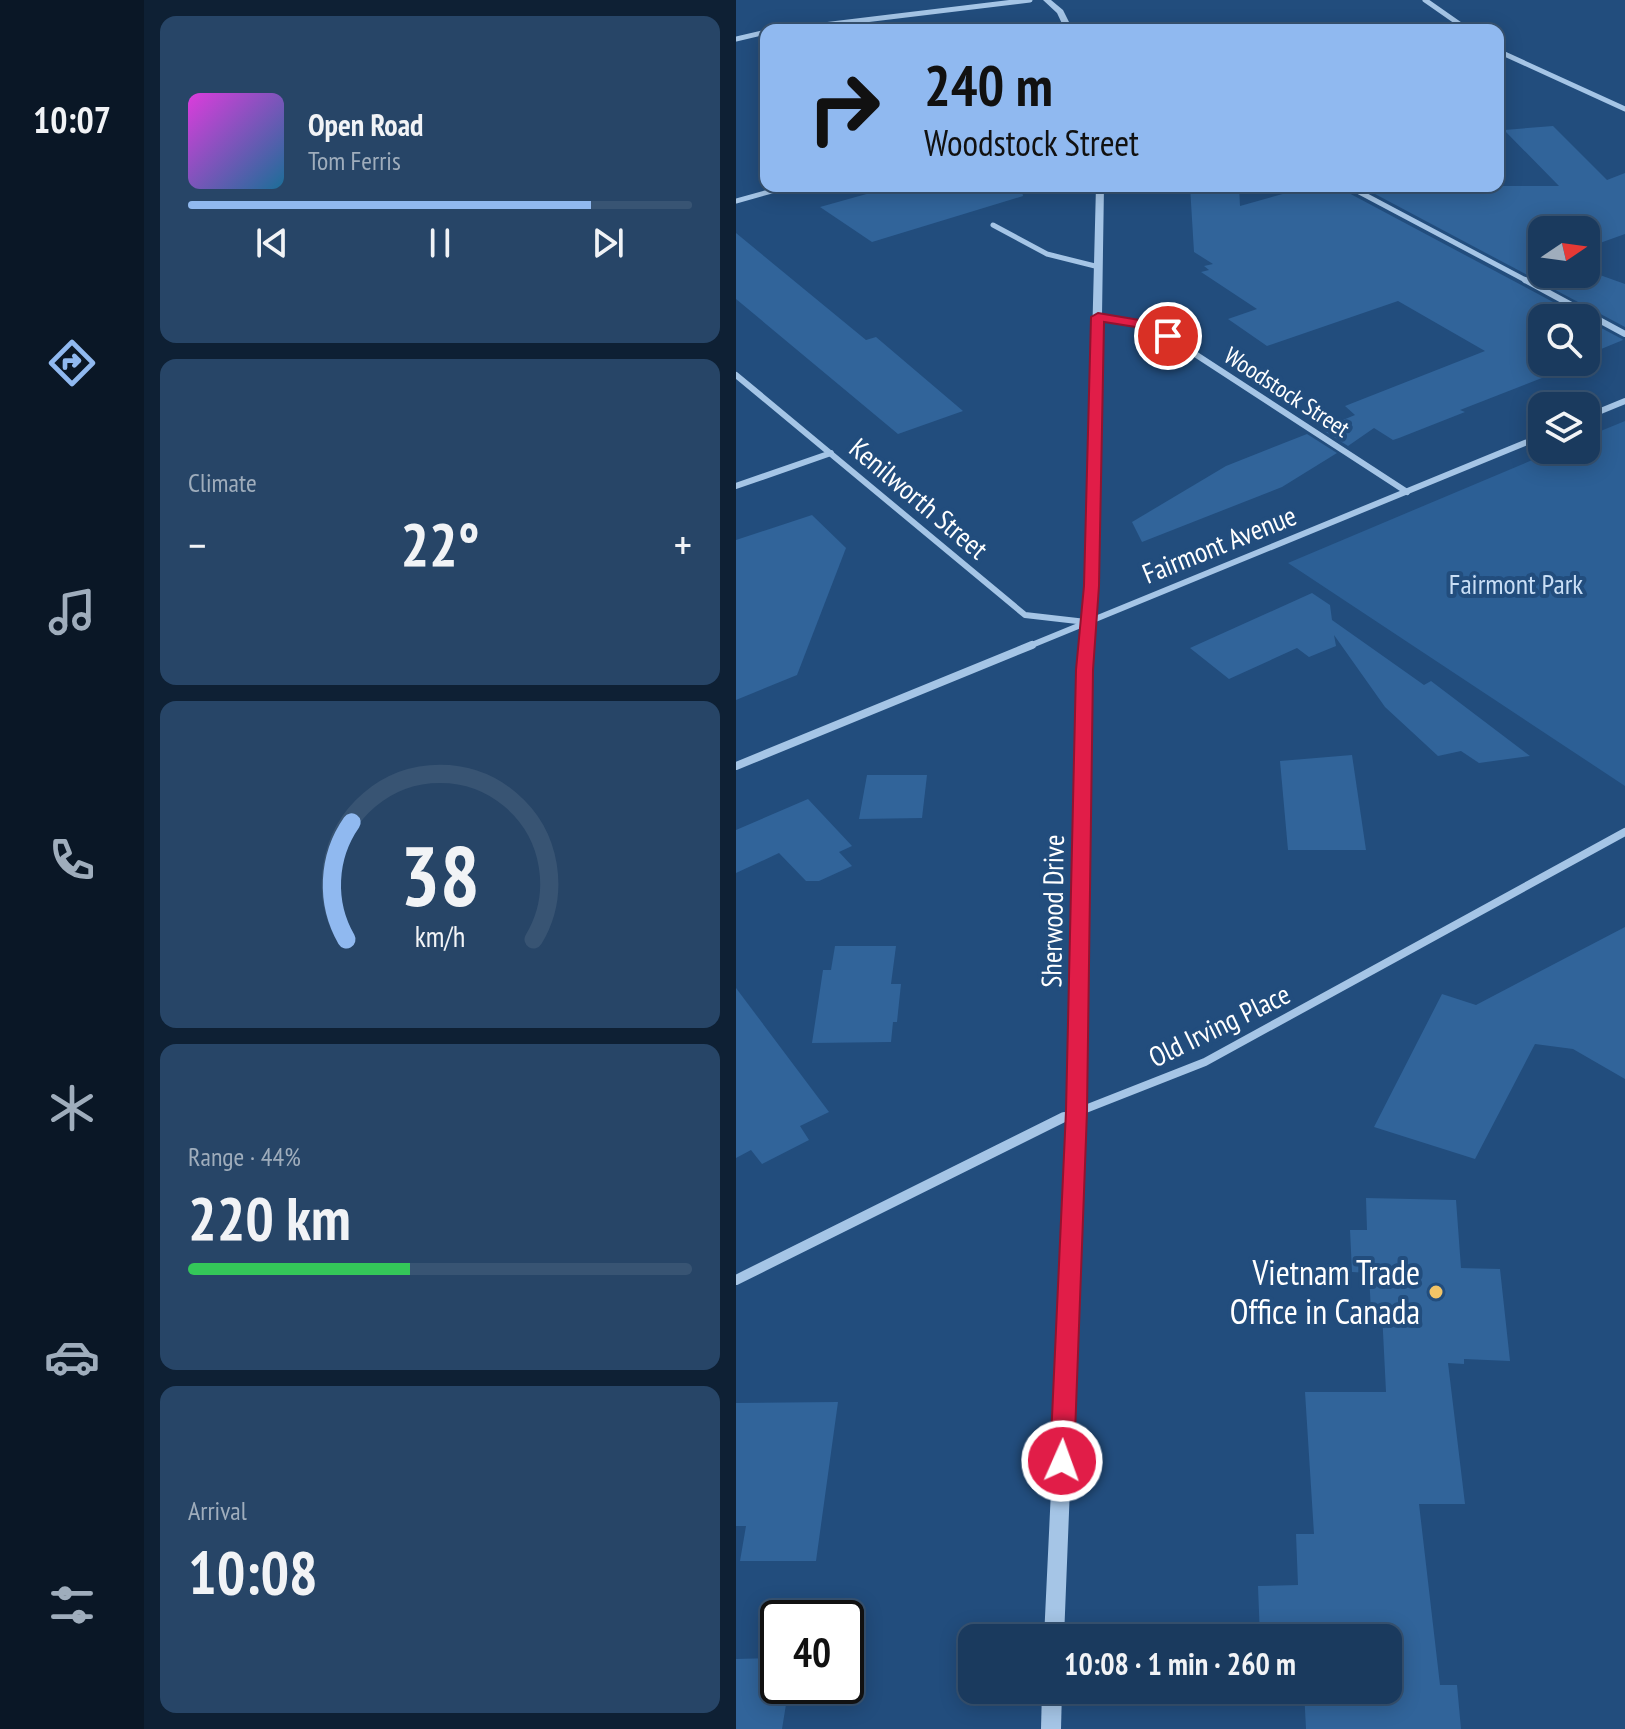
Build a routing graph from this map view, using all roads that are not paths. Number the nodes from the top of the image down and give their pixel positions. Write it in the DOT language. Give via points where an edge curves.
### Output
graph roads {
  1 [pos="1030,0"];
  2 [pos="1047,0"];
  3 [pos="1425,0"];
  4 [pos="832,24"];
  5 [pos="1066,24"];
  6 [pos="1459,24"];
  7 [pos="760,33"];
  8 [pos="736,39"];
  9 [pos="1504,54"];
  10 [pos="1625,109"];
  11 [pos="768,192"];
  12 [pos="1100,192"];
  13 [pos="1359,192"];
  14 [pos="736,201"];
  15 [pos="993,225"];
  16 [pos="1099,267"];
  17 [pos="1098,317"];
  18 [pos="1625,334"];
  19 [pos="736,375"];
  20 [pos="1625,401"];
  21 [pos="1600,411"];
  22 [pos="1528,442"];
  23 [pos="831,453"];
  24 [pos="736,486"];
  25 [pos="1407,492"];
  26 [pos="1087,622"];
  27 [pos="736,766"];
  28 [pos="1625,832"];
  29 [pos="1077,1111"];
  30 [pos="736,1280"];
  31 [pos="1055,1624"];
  32 [pos="1052,1704"];
  33 [pos="1051,1729"];
  1 -- 4 [label="street"];
  2 -- 5 [label="street"];
  3 -- 6 [label="street"];
  7 -- 8 [label="street"];
  9 -- 10 [label="street"];
  11 -- 14 [label="street"];
  12 -- 16 [label="street, Sherwood Drive"];
  13 -- 18 [label="street"];
  15 -- 16 [label="street" via="1047,254"];
  16 -- 17 [label="street, Sherwood Drive"];
  17 -- 25 [label="street, Woodstock Street" via="1152,326"];
  17 -- 26 [label="street, Sherwood Drive"];
  19 -- 23 [label="street, Kenilworth Street"];
  20 -- 21 [label="street"];
  22 -- 25 [label="street, Fairmont Avenue"];
  23 -- 24 [label="street"];
  23 -- 26 [label="street, Kenilworth Street" via="1025,615"];
  25 -- 26 [label="street, Fairmont Avenue"];
  26 -- 27 [label="street, Fairmont Avenue"];
  26 -- 29 [label="street, Sherwood Drive"];
  28 -- 29 [label="street, Old Irving Place" via="1205,1062"];
  29 -- 30 [label="street, Old Irving Place"];
  29 -- 31 [label="street, Sherwood Drive"];
  32 -- 33 [label="street"];
}
